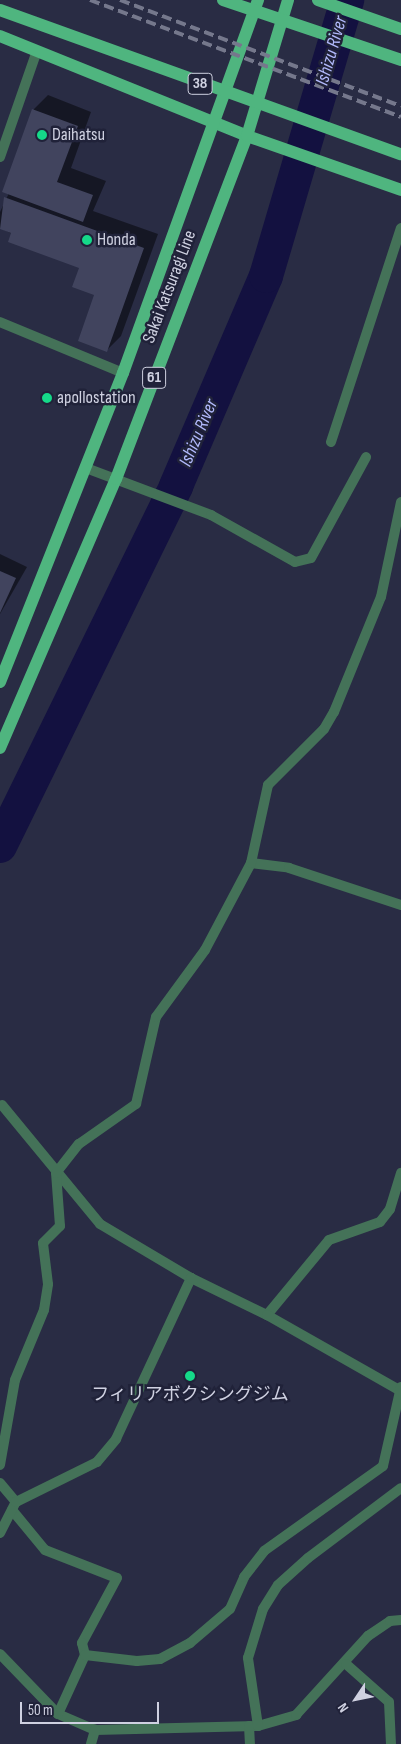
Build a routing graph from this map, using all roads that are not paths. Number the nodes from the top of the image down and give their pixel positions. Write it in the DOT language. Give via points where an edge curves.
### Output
graph roads {
  1 [pos="223,0"];
  2 [pos="258,0"];
  3 [pos="288,0"];
  4 [pos="318,0"];
  5 [pos="0,10"];
  6 [pos="401,29"];
  7 [pos="0,36"];
  8 [pos="37,51"];
  9 [pos="401,60"];
  10 [pos="214,121"];
  11 [pos="247,136"];
  12 [pos="401,154"];
  13 [pos="0,157"];
  14 [pos="401,190"];
  15 [pos="401,228"];
  16 [pos="0,322"];
  17 [pos="123,373"];
  18 [pos="331,442"];
  19 [pos="366,457"];
  20 [pos="86,468"];
  21 [pos="116,479"];
  22 [pos="401,502"];
  23 [pos="0,682"];
  24 [pos="0,748"];
  25 [pos="251,863"];
  26 [pos="401,905"];
  27 [pos="2,1105"];
  28 [pos="56,1173"];
  29 [pos="401,1173"];
  30 [pos="191,1278"];
  31 [pos="267,1315"];
  32 [pos="400,1389"];
  33 [pos="0,1465"];
  34 [pos="0,1483"];
  35 [pos="401,1488"];
  36 [pos="14,1506"];
  37 [pos="0,1533"];
  38 [pos="401,1620"];
  39 [pos="85,1655"];
  40 [pos="1,1659"];
  41 [pos="346,1664"];
  42 [pos="58,1714"];
  43 [pos="253,1726"];
  44 [pos="95,1730"];
  45 [pos="91,1744"];
  46 [pos="250,1744"];
  47 [pos="391,1744"];
  1 -- 9 [label="main road, bridge"];
  2 -- 10 [label="main road, Sakai Katsuragi Line / 61"];
  3 -- 11 [label="main road, Sakai Katsuragi Line / 61"];
  4 -- 6 [label="main road"];
  5 -- 12 [label="main road, 38, bridge"];
  7 -- 8 [label="main road"];
  8 -- 10 [label="main road"];
  8 -- 13 [label="street"];
  10 -- 11 [label="main road"];
  10 -- 17 [label="main road, Sakai Katsuragi Line / 61"];
  11 -- 14 [label="main road"];
  11 -- 21 [label="main road, Sakai Katsuragi Line / 61"];
  15 -- 18 [label="street"];
  16 -- 17 [label="street"];
  17 -- 20 [label="main road, Sakai Katsuragi Line / 61"];
  19 -- 21 [label="street" via="312,558 295,562 282,558 200,512"];
  20 -- 21 [label="street"];
  20 -- 23 [label="main road, Sakai Katsuragi Line / 61"];
  21 -- 24 [label="main road, Sakai Katsuragi Line / 61"];
  22 -- 25 [label="street" via="392,535 392,565 356,659 324,729 268,785"];
  25 -- 26 [label="street" via="298,871"];
  25 -- 28 [label="street" via="205,950 156,1017 136,1104 79,1144"];
  27 -- 28 [label="street"];
  28 -- 30 [label="street" via="100,1224"];
  28 -- 33 [label="street" via="60,1226 43,1243 48,1284 44,1310 15,1380"];
  29 -- 31 [label="street" via="390,1209 380,1222 330,1240"];
  30 -- 31 [label="street"];
  30 -- 36 [label="street" via="116,1439 97,1462"];
  31 -- 32 [label="street"];
  32 -- 39 [label="street" via="394,1433 383,1466 264,1551 218,1622 160,1658 137,1661"];
  34 -- 36 [label="street"];
  35 -- 43 [label="street" via="308,1558 278,1585 263,1609 248,1658"];
  36 -- 37 [label="street"];
  36 -- 39 [label="street" via="45,1550 117,1578 82,1643"];
  38 -- 41 [label="street" via="378,1628"];
  39 -- 42 [label="street"];
  40 -- 42 [label="street"];
  41 -- 43 [label="street" via="296,1715"];
  41 -- 47 [label="street" via="389,1702"];
  42 -- 44 [label="street"];
  43 -- 44 [label="street"];
  43 -- 46 [label="street"];
  44 -- 45 [label="street"];
}
